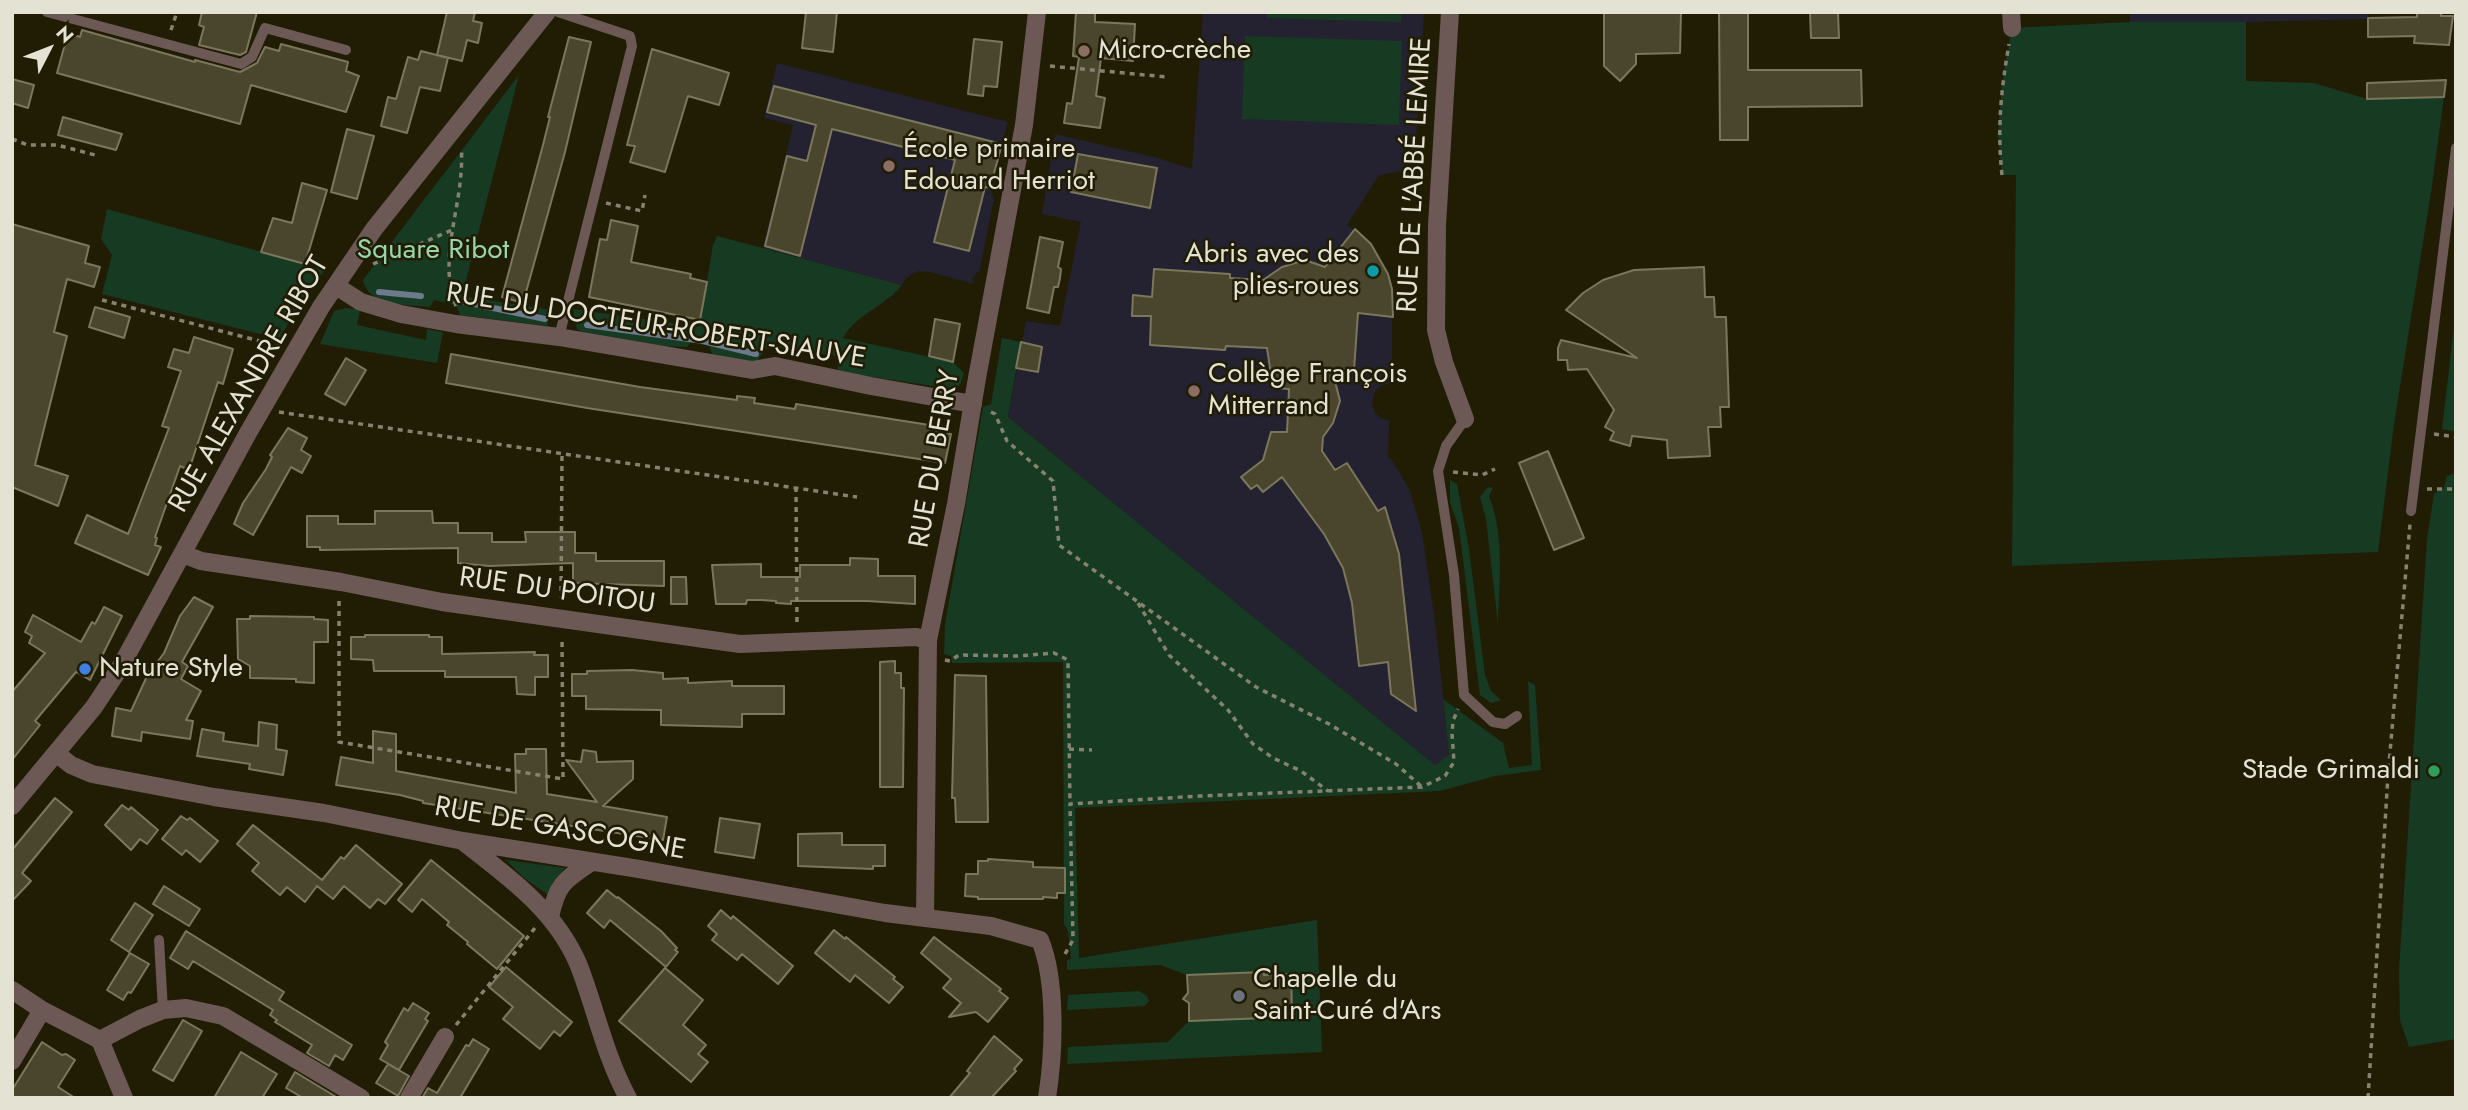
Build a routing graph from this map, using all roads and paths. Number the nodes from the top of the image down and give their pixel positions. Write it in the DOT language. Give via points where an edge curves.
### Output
graph roads {
  1 [pos="47,12"];
  2 [pos="547,12"];
  3 [pos="558,12"];
  4 [pos="1037,12"];
  5 [pos="1450,12"];
  6 [pos="2011,20"];
  7 [pos="346,50"];
  8 [pos="1030,65"];
  9 [pos="1167,77"];
  10 [pos="12,139"];
  11 [pos="468,142"];
  12 [pos="2456,148"];
  13 [pos="99,156"];
  14 [pos="2002,175"];
  15 [pos="645,195"];
  16 [pos="594,200"];
  17 [pos="452,230"];
  18 [pos="340,280"];
  19 [pos="102,300"];
  20 [pos="456,324"];
  21 [pos="559,337"];
  22 [pos="292,355"];
  23 [pos="973,404"];
  24 [pos="264,406"];
  25 [pos="1465,419"];
  26 [pos="2420,433"];
  27 [pos="2456,437"];
  28 [pos="562,453"];
  29 [pos="1495,469"];
  30 [pos="1438,471"];
  31 [pos="796,487"];
  32 [pos="2414,487"];
  33 [pos="2456,489"];
  34 [pos="857,497"];
  35 [pos="2411,511"];
  36 [pos="183,554"];
  37 [pos="341,582"];
  38 [pos="1137,601"];
  39 [pos="560,617"];
  40 [pos="928,640"];
  41 [pos="799,642"];
  42 [pos="928,659"];
  43 [pos="1464,695"];
  44 [pos="1517,716"];
  45 [pos="1069,749"];
  46 [pos="1092,750"];
  47 [pos="57,754"];
  48 [pos="1422,787"];
  49 [pos="1328,791"];
  50 [pos="1070,804"];
  51 [pos="12,806"];
  52 [pos="463,841"];
  53 [pos="590,863"];
  54 [pos="550,917"];
  55 [pos="925,918"];
  56 [pos="159,940"];
  57 [pos="1048,959"];
  58 [pos="12,990"];
  59 [pos="43,1010"];
  60 [pos="163,1010"];
  61 [pos="445,1037"];
  62 [pos="100,1040"];
  63 [pos="12,1061"];
  64 [pos="124,1098"];
  65 [pos="361,1098"];
  66 [pos="408,1098"];
  67 [pos="628,1098"];
  68 [pos="1047,1098"];
  69 [pos="2368,1098"];
  1 -- 7 [label="lane" via="241,64 252,57 265,28"];
  2 -- 18 [label="street, RUE ALEXANDRE RIBOT" via="374,229"];
  3 -- 16 [label="lane" via="630,36 632,46"];
  4 -- 8 [label="street, RUE DU BERRY"];
  5 -- 25 [label="street, RUE DE L'ABBÉ LEMIRE" via="1437,225 1436,330"];
  6 -- 14 [label="path" via="1998,135"];
  8 -- 9 [label="path"];
  8 -- 23 [label="street, RUE DU BERRY" via="1024,125"];
  10 -- 13 [label="path"];
  11 -- 17 [label="path" via="461,153"];
  12 -- 26 [label="lane"];
  15 -- 16 [label="path" via="642,211"];
  16 -- 21 [label="lane"];
  17 -- 18 [label="path"];
  17 -- 20 [label="path" via="452,296 460,315"];
  18 -- 20 [label="street, RUE DU DOCTEUR-ROBERT-SIAUVE" via="361,302"];
  18 -- 22 [label="street, RUE ALEXANDRE RIBOT"];
  19 -- 22 [label="path" via="277,345"];
  20 -- 21 [label="street, RUE DU DOCTEUR-ROBERT-SIAUVE"];
  21 -- 23 [label="street, RUE DU DOCTEUR-ROBERT-SIAUVE" via="752,370 775,366"];
  22 -- 24 [label="street, RUE ALEXANDRE RIBOT"];
  23 -- 38 [label="path" via="995,414 1007,441 1053,481 1059,545"];
  23 -- 40 [label="street, RUE DU BERRY"];
  24 -- 28 [label="path" via="282,413"];
  24 -- 36 [label="street, RUE ALEXANDRE RIBOT"];
  25 -- 30 [label="lane" via="1446,446"];
  26 -- 27 [label="path"];
  26 -- 32 [label="lane"];
  28 -- 31 [label="path"];
  28 -- 39 [label="path"];
  29 -- 30 [label="path" via="1482,475"];
  30 -- 43 [label="lane" via="1454,575"];
  31 -- 34 [label="path"];
  31 -- 41 [label="path"];
  32 -- 33 [label="path"];
  32 -- 35 [label="lane"];
  35 -- 69 [label="path" via="2398,638"];
  36 -- 37 [label="street, RUE DU POITOU" via="201,561"];
  36 -- 47 [label="street, RUE ALEXANDRE RIBOT" via="121,666"];
  37 -- 39 [label="street, RUE DU POITOU" via="442,602"];
  37 -- 39 [label="path" via="339,742 563,779"];
  38 -- 48 [label="path" via="1256,687 1396,764"];
  38 -- 49 [label="path" via="1169,655 1228,710 1253,744"];
  39 -- 41 [label="street, RUE DU POITOU" via="740,644"];
  40 -- 41 [label="street, RUE DU POITOU"];
  40 -- 42 [label="street, RUE DU BERRY"];
  42 -- 45 [label="path" via="1061,655 1068,660"];
  42 -- 55 [label="street, RUE DU BERRY"];
  43 -- 44 [label="lane" via="1493,722 1505,724"];
  43 -- 48 [label="path" via="1453,721 1454,762 1445,776"];
  45 -- 46 [label="path"];
  45 -- 50 [label="path"];
  47 -- 51 [label="street, RUE ALEXANDRE RIBOT"];
  47 -- 52 [label="street, RUE DE GASCOGNE" via="92,774"];
  48 -- 49 [label="path"];
  49 -- 50 [label="path"];
  50 -- 57 [label="path" via="1073,940 1062,958"];
  52 -- 53 [label="street, RUE DE GASCOGNE"];
  52 -- 54 [label="street"];
  53 -- 54 [label="street" via="561,883"];
  53 -- 55 [label="street, RUE DE GASCOGNE"];
  54 -- 61 [label="path" via="537,926"];
  54 -- 67 [label="street" via="578,964"];
  55 -- 57 [label="street, RUE DE GASCOGNE" via="1028,935 1040,940"];
  56 -- 60 [label="lane"];
  57 -- 68 [label="street" via="1052,987"];
  58 -- 59 [label="street"];
  59 -- 62 [label="street"];
  59 -- 63 [label="street"];
  60 -- 62 [label="street"];
  60 -- 65 [label="street" via="186,1008 223,1016"];
  61 -- 66 [label="street"];
  62 -- 64 [label="street"];
}
